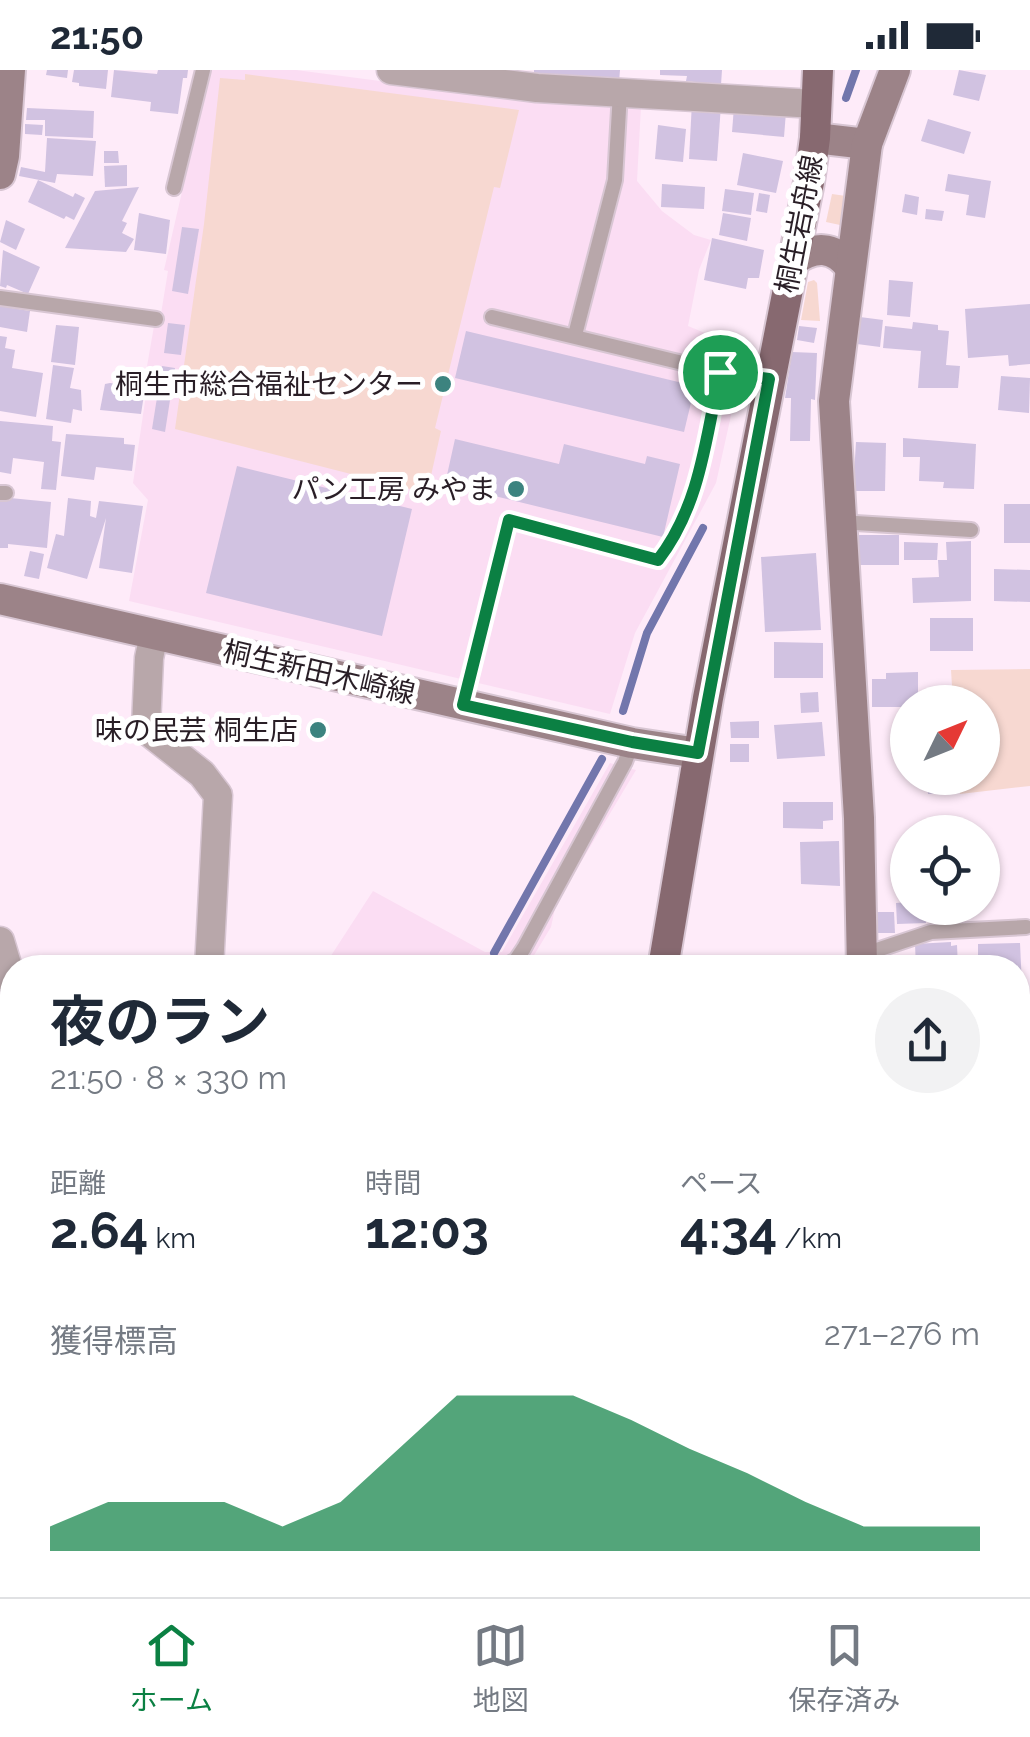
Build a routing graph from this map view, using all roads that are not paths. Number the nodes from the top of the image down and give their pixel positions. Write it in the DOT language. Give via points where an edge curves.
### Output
graph roads {
  1 [pos="10,70"];
  2 [pos="204,70"];
  3 [pos="391,70"];
  4 [pos="818,70"];
  5 [pos="895,70"];
  6 [pos="620,92"];
  7 [pos="816,104"];
  8 [pos="815,138"];
  9 [pos="867,144"];
  10 [pos="0,174"];
  11 [pos="174,188"];
  12 [pos="793,261"];
  13 [pos="850,267"];
  14 [pos="0,298"];
  15 [pos="492,316"];
  16 [pos="156,320"];
  17 [pos="574,335"];
  18 [pos="720,372"];
  19 [pos="769,379"];
  20 [pos="839,522"];
  21 [pos="972,530"];
  22 [pos="0,599"];
  23 [pos="154,634"];
  24 [pos="463,705"];
  25 [pos="632,742"];
  26 [pos="698,753"];
  27 [pos="1026,927"];
  28 [pos="210,955"];
  29 [pos="519,955"];
  30 [pos="664,955"];
  31 [pos="862,955"];
  32 [pos="876,955"];
  1 -- 10 [label="street"];
  2 -- 11 [label="lane"];
  3 -- 6 [label="street"];
  4 -- 7 [label="main road, 桐生岩舟線"];
  5 -- 9 [label="street"];
  6 -- 7 [label="street"];
  6 -- 17 [label="lane" via="616,180"];
  7 -- 8 [label="main road, 桐生岩舟線"];
  8 -- 9 [label="street"];
  8 -- 12 [label="main road, 桐生岩舟線"];
  9 -- 13 [label="street"];
  12 -- 13 [label="street" via="821,248"];
  12 -- 19 [label="main road, 桐生岩舟線"];
  13 -- 20 [label="street" via="834,401"];
  14 -- 16 [label="lane"];
  15 -- 17 [label="lane"];
  17 -- 18 [label="lane"];
  18 -- 19 [label="lane"];
  18 -- 24 [label="lane" via="696,490 658,560 509,520"];
  19 -- 26 [label="main road, 桐生岩舟線"];
  20 -- 21 [label="lane"];
  20 -- 31 [label="street"];
  22 -- 23 [label="street, 桐生新田木崎線"];
  23 -- 24 [label="street, 桐生新田木崎線"];
  23 -- 28 [label="street" via="146,726 218,795"];
  24 -- 25 [label="street, 桐生新田木崎線"];
  25 -- 26 [label="street, 桐生新田木崎線"];
  25 -- 29 [label="lane"];
  26 -- 30 [label="main road, 桐生岩舟線"];
  27 -- 32 [label="lane" via="931,932"];
}
